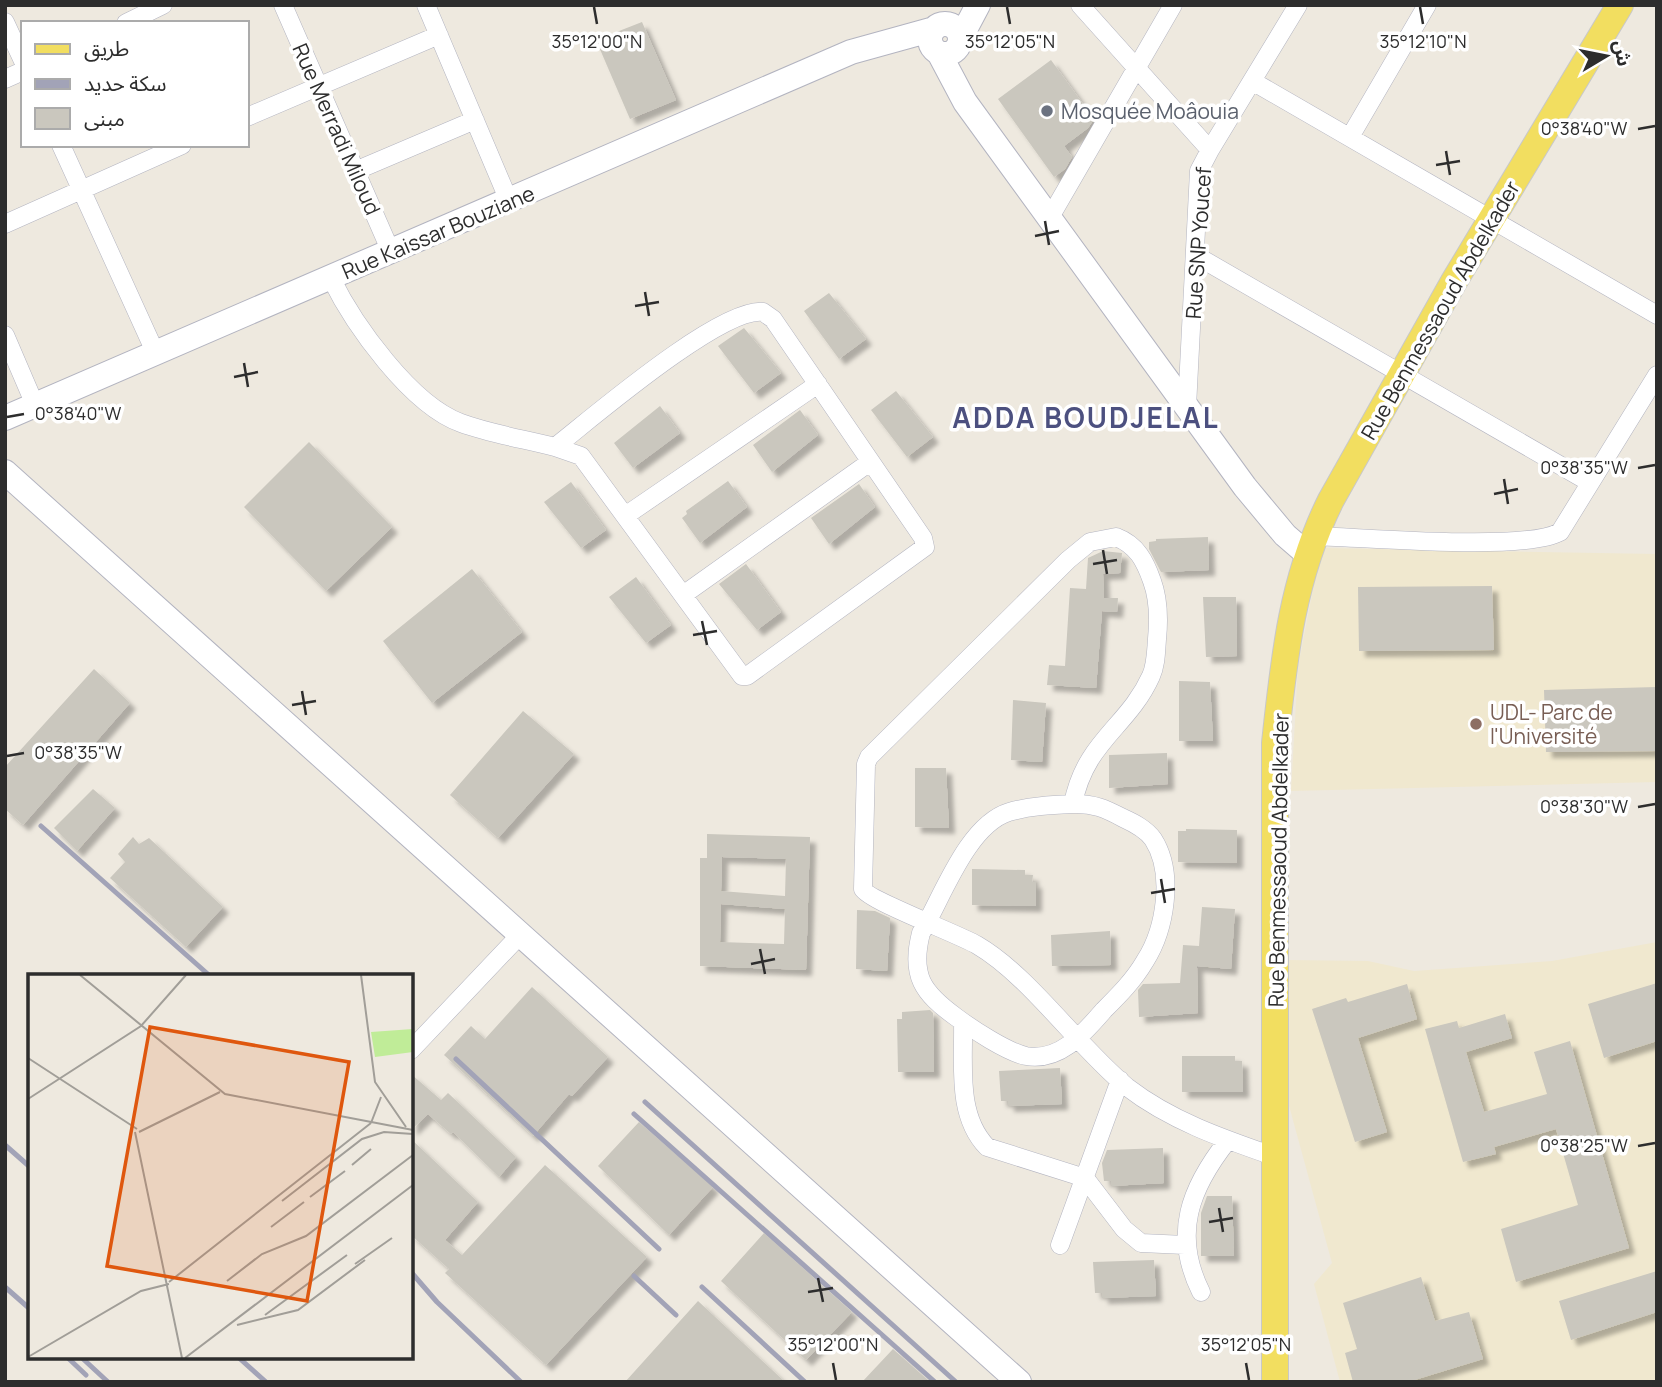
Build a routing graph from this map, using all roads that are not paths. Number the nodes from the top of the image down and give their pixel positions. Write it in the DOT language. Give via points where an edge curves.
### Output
graph roads {
  1 [pos="163,5"];
  2 [pos="284,5"];
  3 [pos="426,5"];
  4 [pos="969,5"];
  5 [pos="978,5"];
  6 [pos="1080,5"];
  7 [pos="1174,5"];
  8 [pos="1298,5"];
  9 [pos="1427,5"];
  10 [pos="1620,5"];
  11 [pos="130,21"];
  12 [pos="5,22"];
  13 [pos="439,35"];
  14 [pos="945,40"];
  15 [pos="21,57"];
  16 [pos="1136,70"];
  17 [pos="21,72"];
  18 [pos="5,79"];
  19 [pos="1252,81"];
  20 [pos="318,87"];
  21 [pos="248,117"];
  22 [pos="475,120"];
  23 [pos="1350,137"];
  24 [pos="62,147"];
  25 [pos="177,147"];
  26 [pos="1210,150"];
  27 [pos="355,172"];
  28 [pos="81,189"];
  29 [pos="509,201"];
  30 [pos="1049,219"];
  31 [pos="1492,219"];
  32 [pos="5,224"];
  33 [pos="391,252"];
  34 [pos="1195,255"];
  35 [pos="331,278"];
  36 [pos="1657,315"];
  37 [pos="5,335"];
  38 [pos="156,354"];
  39 [pos="1402,374"];
  40 [pos="1657,375"];
  41 [pos="818,384"];
  42 [pos="35,405"];
  43 [pos="1187,407"];
  44 [pos="5,418"];
  45 [pos="555,447"];
  46 [pos="870,462"];
  47 [pos="5,472"];
  48 [pos="1589,482"];
  49 [pos="625,516"];
  50 [pos="1310,545"];
  51 [pos="682,595"];
  52 [pos="1073,804"];
  53 [pos="928,921"];
  54 [pos="519,936"];
  55 [pos="963,1022"];
  56 [pos="1078,1039"];
  57 [pos="413,1048"];
  58 [pos="1120,1080"];
  59 [pos="1228,1140"];
  60 [pos="1276,1157"];
  61 [pos="1085,1178"];
  62 [pos="1060,1245"];
  63 [pos="1185,1245"];
  64 [pos="1200,1292"];
  65 [pos="1019,1382"];
  66 [pos="1275,1382"];
  1 -- 11 [label="street"];
  2 -- 20 [label="street, Rue Merradi Miloud"];
  3 -- 13 [label="street"];
  4 -- 14 [label="street"];
  5 -- 14 [label="street"];
  6 -- 16 [label="street, Rue SNP Youcef"];
  7 -- 16 [label="street"];
  8 -- 19 [label="street"];
  9 -- 23 [label="street"];
  10 -- 31 [label="main road, Rue Benmessaoud Abdelkader"];
  12 -- 15 [label="street"];
  13 -- 20 [label="street"];
  13 -- 22 [label="street"];
  14 -- 29 [label="street, Rue Kaissar Bouziane" via="870,46"];
  14 -- 30 [label="street" via="965,102"];
  16 -- 26 [label="street, Rue SNP Youcef"];
  16 -- 30 [label="street"];
  17 -- 18 [label="street"];
  19 -- 23 [label="street"];
  19 -- 26 [label="street"];
  20 -- 21 [label="street"];
  20 -- 27 [label="street, Rue Merradi Miloud"];
  22 -- 27 [label="street"];
  22 -- 29 [label="street"];
  23 -- 31 [label="street"];
  24 -- 28 [label="street"];
  25 -- 28 [label="street"];
  26 -- 34 [label="street, Rue SNP Youcef" via="1199,171"];
  27 -- 33 [label="street, Rue Merradi Miloud"];
  28 -- 32 [label="street"];
  28 -- 38 [label="street"];
  29 -- 33 [label="street, Rue Kaissar Bouziane"];
  30 -- 43 [label="street"];
  31 -- 36 [label="street"];
  31 -- 39 [label="main road, Rue Benmessaoud Abdelkader"];
  33 -- 35 [label="street, Rue Kaissar Bouziane"];
  34 -- 39 [label="street"];
  34 -- 43 [label="street, Rue SNP Youcef"];
  35 -- 38 [label="street, Rue Kaissar Bouziane"];
  35 -- 45 [label="street" via="341,300 407,388 435,410 461,423"];
  37 -- 42 [label="street"];
  38 -- 42 [label="street, Rue Kaissar Bouziane"];
  39 -- 48 [label="street"];
  39 -- 50 [label="main road, Rue Benmessaoud Abdelkader"];
  40 -- 48 [label="street"];
  41 -- 45 [label="street" via="773,319 754,312 690,344"];
  41 -- 46 [label="street"];
  41 -- 49 [label="street"];
  42 -- 44 [label="street, Rue Kaissar Bouziane"];
  43 -- 50 [label="street" via="1285,535"];
  45 -- 49 [label="street" via="581,456"];
  46 -- 51 [label="street"];
  46 -- 51 [label="street" via="923,538 923,551 791,645 742,676"];
  47 -- 54 [label="street"];
  48 -- 50 [label="street" via="1566,523 1552,537 1527,542"];
  49 -- 51 [label="street"];
  50 -- 60 [label="main road, Rue Benmessaoud Abdelkader" via="1290,614 1275,743"];
  52 -- 53 [label="street" via="1033,807 992,820 971,843"];
  52 -- 53 [label="street" via="1094,750 1139,697 1155,660 1158,610 1154,586 1143,558 1116,537 1090,542 1068,560 867,760 865,893"];
  52 -- 56 [label="street" via="1096,805 1145,830 1156,846 1164,891 1161,923 1146,960"];
  53 -- 55 [label="street" via="916,950 923,988"];
  53 -- 56 [label="street" via="979,946"];
  54 -- 57 [label="street"];
  54 -- 65 [label="street"];
  55 -- 56 [label="street" via="1025,1056 1057,1051"];
  55 -- 61 [label="street" via="965,1091 975,1135 1002,1153"];
  56 -- 58 [label="street"];
  58 -- 59 [label="street" via="1157,1108"];
  58 -- 61 [label="street"];
  59 -- 60 [label="street"];
  59 -- 63 [label="street" via="1198,1186 1187,1216"];
  60 -- 66 [label="main road, Rue Benmessaoud Abdelkader"];
  61 -- 62 [label="street"];
  61 -- 63 [label="street" via="1124,1229 1141,1243"];
  63 -- 64 [label="street" via="1189,1270"];
}
